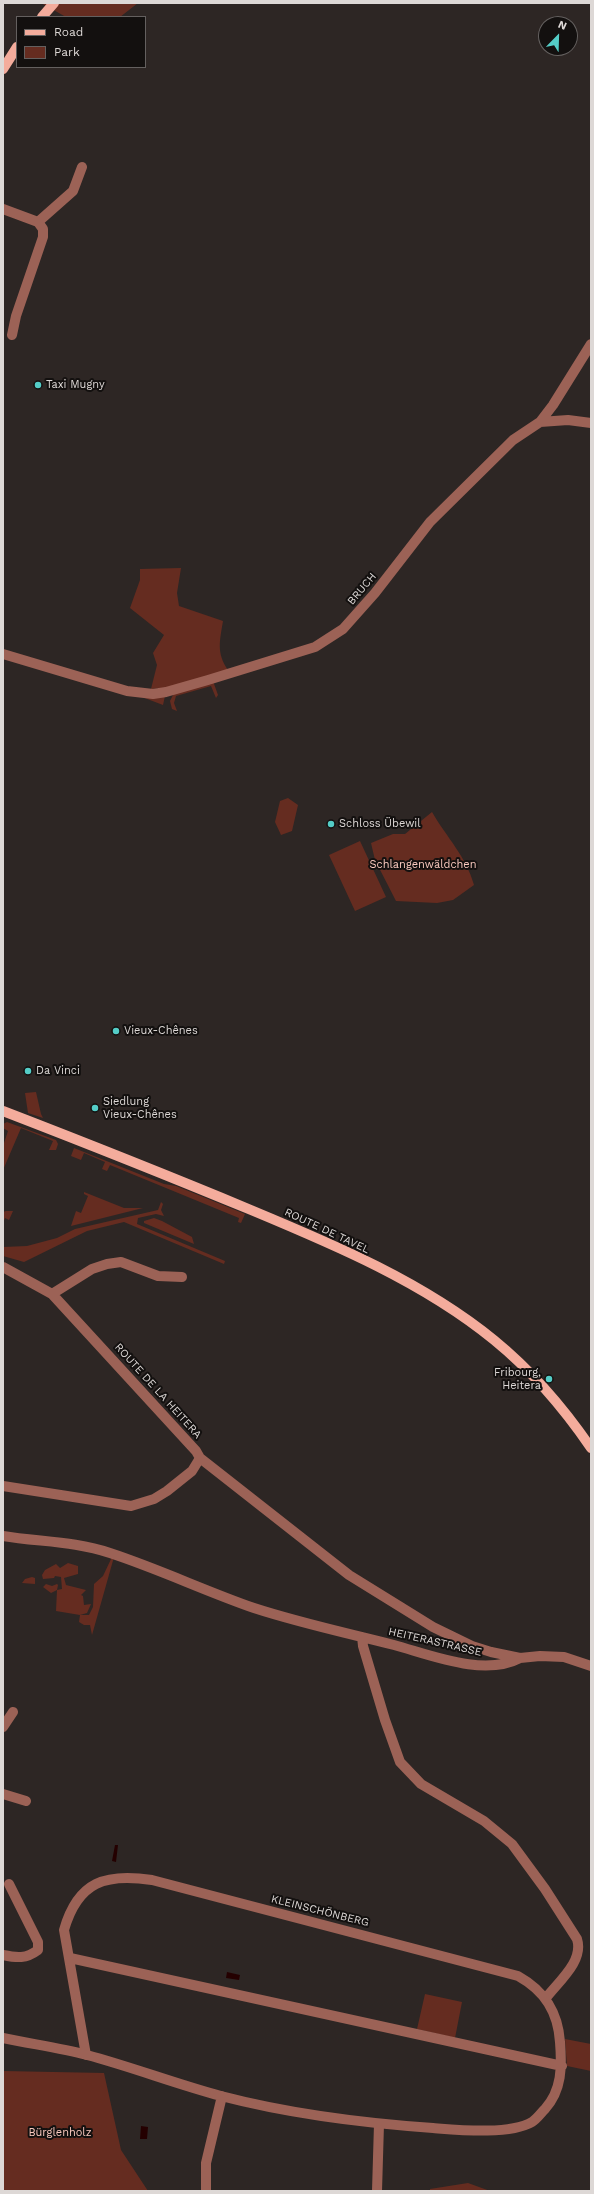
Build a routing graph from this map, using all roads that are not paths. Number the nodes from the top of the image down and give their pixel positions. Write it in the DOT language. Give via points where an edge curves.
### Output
graph roads {
  1 [pos="54,3"];
  2 [pos="43,16"];
  3 [pos="16,49"];
  4 [pos="3,69"];
  5 [pos="82,167"];
  6 [pos="3,209"];
  7 [pos="38,222"];
  8 [pos="12,336"];
  9 [pos="591,344"];
  10 [pos="553,405"];
  11 [pos="568,420"];
  12 [pos="540,422"];
  13 [pos="591,423"];
  14 [pos="3,654"];
  15 [pos="3,1111"];
  16 [pos="3,1268"];
  17 [pos="182,1277"];
  18 [pos="52,1294"];
  19 [pos="591,1448"];
  20 [pos="200,1458"];
  21 [pos="3,1486"];
  22 [pos="3,1536"];
  23 [pos="362,1638"];
  24 [pos="520,1658"];
  25 [pos="591,1666"];
  26 [pos="13,1712"];
  27 [pos="3,1727"];
  28 [pos="3,1794"];
  29 [pos="26,1801"];
  30 [pos="9,1884"];
  31 [pos="3,1955"];
  32 [pos="70,1958"];
  33 [pos="546,1998"];
  34 [pos="3,2038"];
  35 [pos="86,2055"];
  36 [pos="562,2066"];
  37 [pos="222,2096"];
  38 [pos="379,2124"];
  39 [pos="206,2191"];
  40 [pos="377,2191"];
  1 -- 2 [label="main road"];
  3 -- 4 [label="main road"];
  5 -- 7 [label="street" via="73,191"];
  6 -- 7 [label="street"];
  7 -- 8 [label="street" via="43,229 43,237 16,316"];
  9 -- 10 [label="street"];
  10 -- 11 [label="street"];
  10 -- 12 [label="street"];
  11 -- 12 [label="street, BRUCH"];
  11 -- 13 [label="street, BRUCH"];
  12 -- 14 [label="street, BRUCH" via="513,440 445,506 359,612 334,636 304,651 153,694 127,691"];
  15 -- 19 [label="main road, ROUTE DE TAVEL" via="269,1217 412,1286 457,1313 512,1355 548,1390"];
  16 -- 18 [label="street, ROUTE DE LA HEITERA"];
  17 -- 18 [label="street" via="158,1276 120,1262 92,1269"];
  18 -- 20 [label="street, ROUTE DE LA HEITERA" via="163,1414"];
  20 -- 21 [label="street" via="192,1471 167,1491 154,1499 131,1506"];
  20 -- 24 [label="street, HEITERASTRASSE" via="349,1575 416,1618 472,1646"];
  22 -- 23 [label="street, HEITERASTRASSE" via="109,1552 197,1588 255,1608"];
  23 -- 24 [label="street, HEITERASTRASSE" via="475,1665 504,1665"];
  23 -- 33 [label="street" via="385,1720 400,1762 421,1784 484,1821 512,1844 577,1939 580,1947 576,1960"];
  24 -- 25 [label="street" via="564,1657"];
  26 -- 27 [label="street"];
  28 -- 29 [label="street"];
  30 -- 31 [label="street" via="38,1942 38,1950 29,1957"];
  32 -- 33 [label="street, KLEINSCHÖNBERG" via="64,1930 69,1912 79,1896 108,1879 131,1877 160,1882 518,1976 532,1984"];
  32 -- 35 [label="street, KLEINSCHÖNBERG"];
  32 -- 36 [label="street"];
  33 -- 36 [label="street, KLEINSCHÖNBERG" via="554,2014 560,2039"];
  34 -- 35 [label="street"];
  35 -- 37 [label="street, KLEINSCHÖNBERG"];
  36 -- 38 [label="street, KLEINSCHÖNBERG" via="559,2085 551,2102 533,2122 515,2128 466,2131"];
  37 -- 38 [label="street, KLEINSCHÖNBERG" via="310,2114"];
  37 -- 39 [label="street" via="206,2163"];
  38 -- 40 [label="street"];
}
